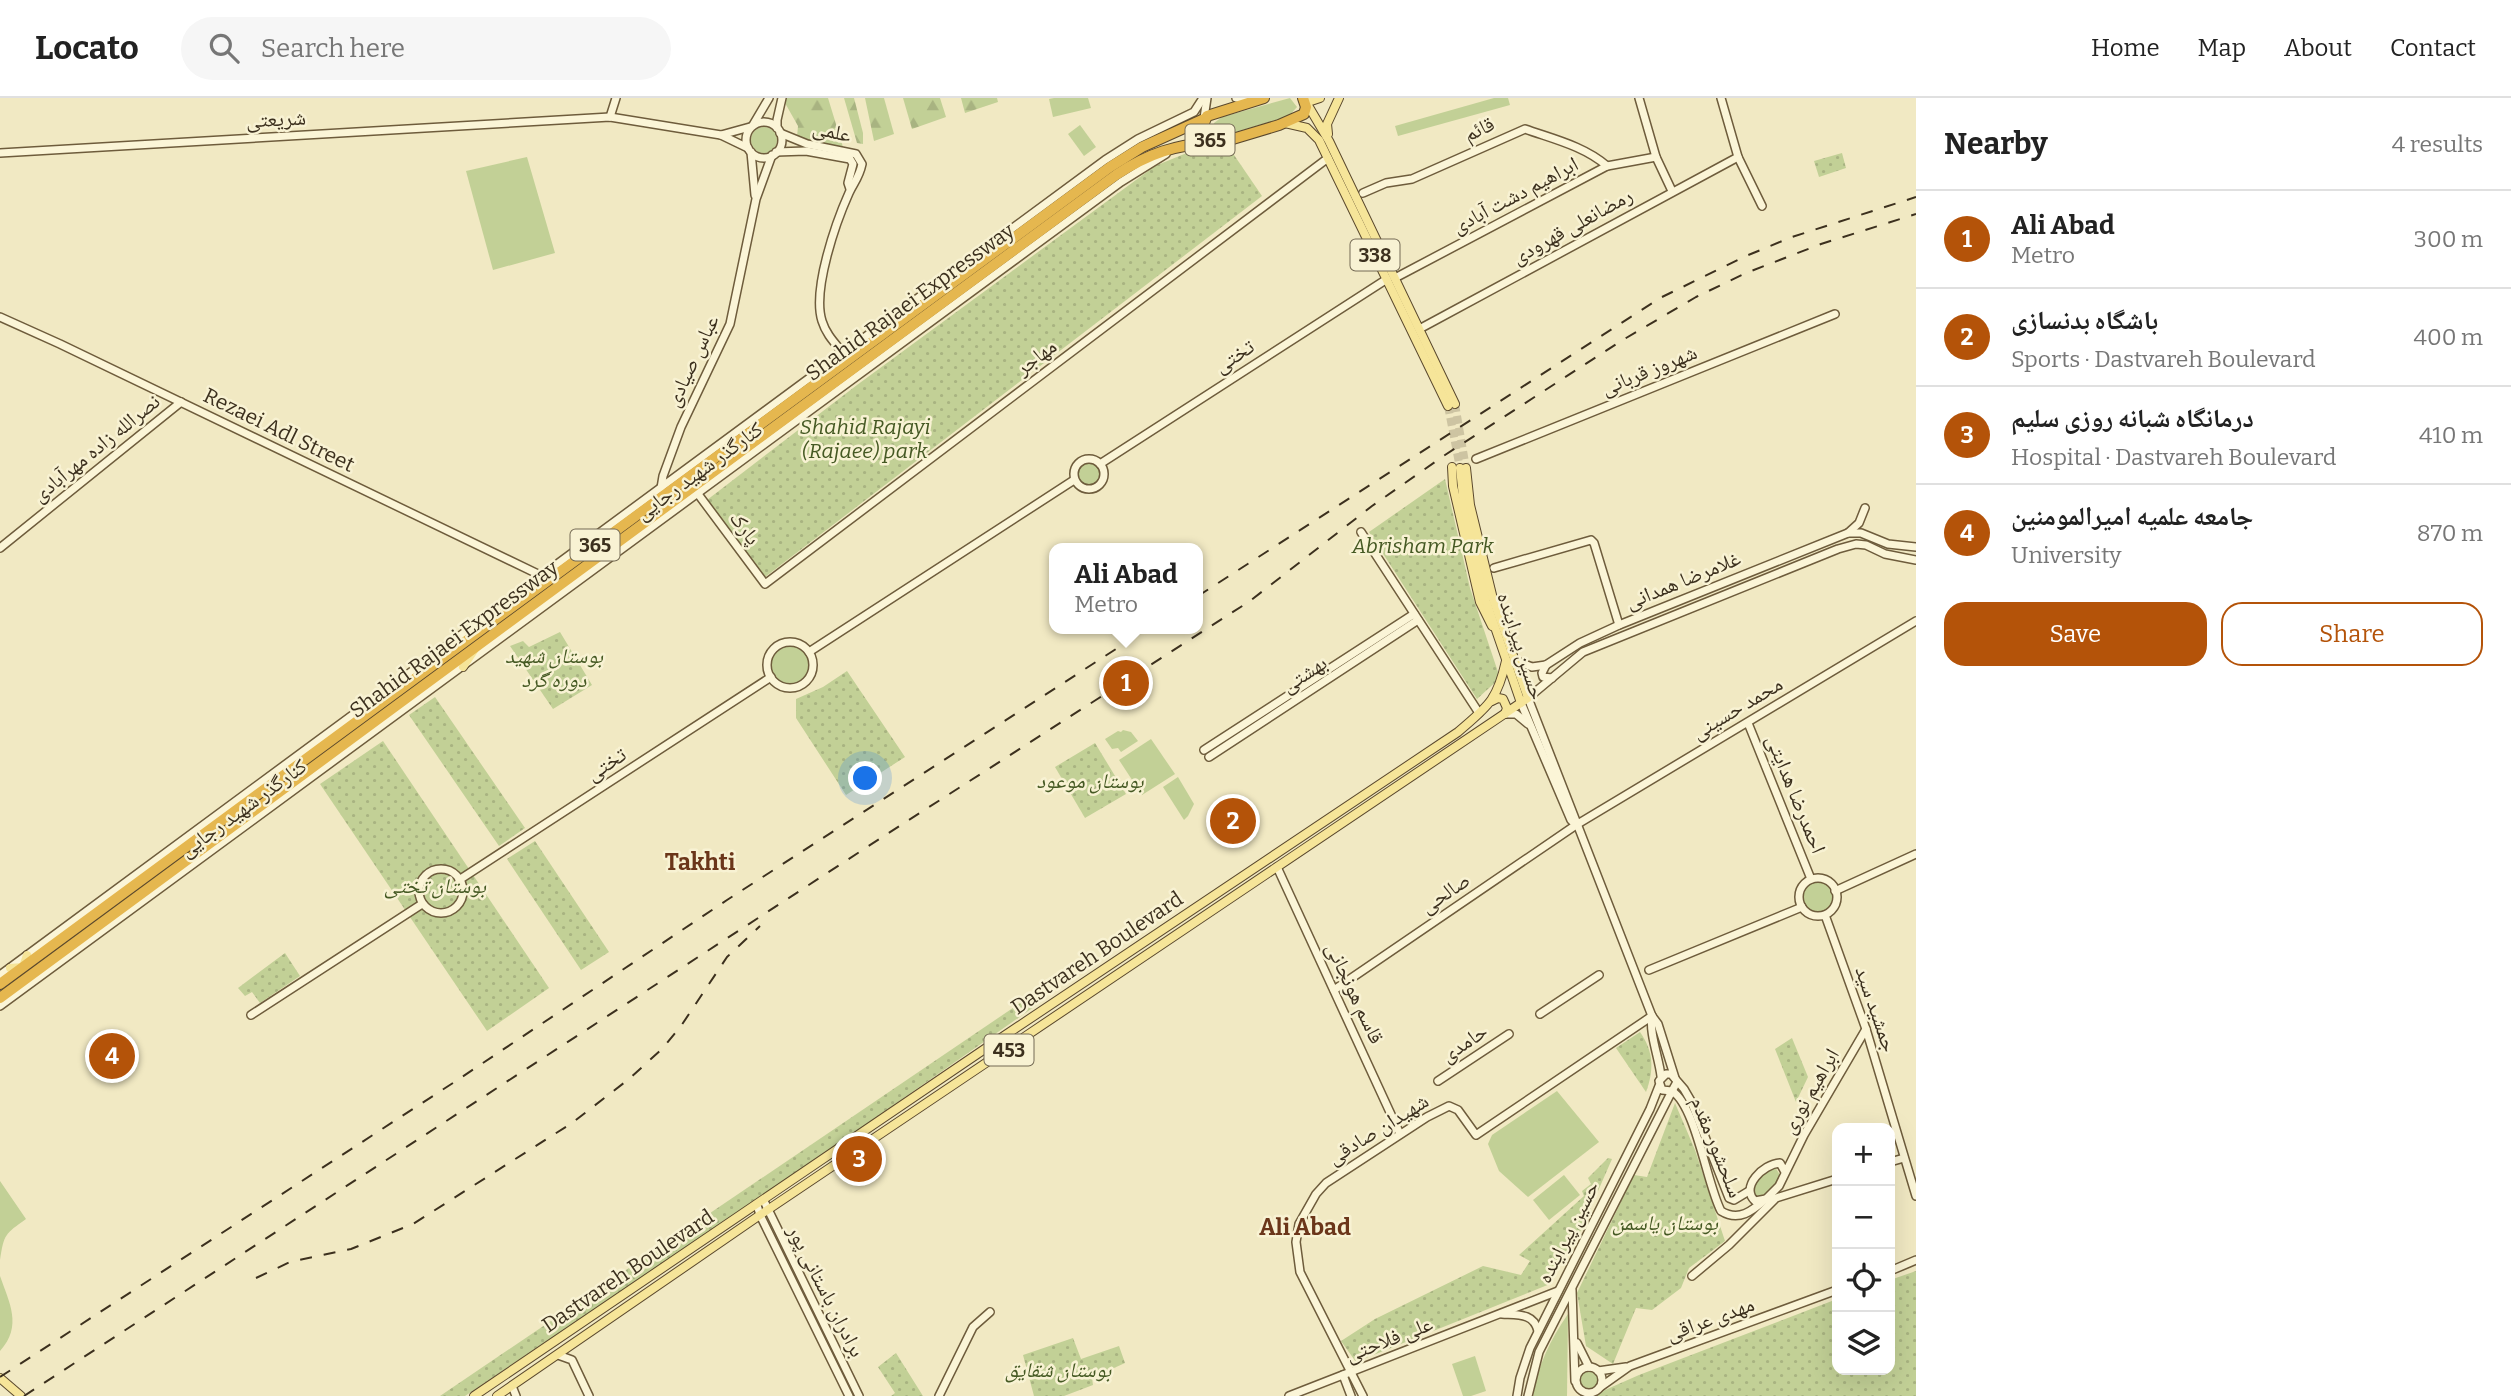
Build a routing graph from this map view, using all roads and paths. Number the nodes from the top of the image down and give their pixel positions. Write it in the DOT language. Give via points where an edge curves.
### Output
graph roads {
  1 [pos="616,98"];
  2 [pos="769,98"];
  3 [pos="782,98"];
  4 [pos="1205,98"];
  5 [pos="1236,98"];
  6 [pos="1320,98"];
  7 [pos="1339,98"];
  8 [pos="1639,98"];
  9 [pos="1721,98"];
  10 [pos="1259,99"];
  11 [pos="1305,100"];
  12 [pos="610,117"];
  13 [pos="1204,119"];
  14 [pos="1185,122"];
  15 [pos="1319,122"];
  16 [pos="1285,123"];
  17 [pos="752,126"];
  18 [pos="779,131"];
  19 [pos="1312,132"];
  20 [pos="721,135"];
  21 [pos="1329,141"];
  22 [pos="1214,142"];
  23 [pos="1191,145"];
  24 [pos="749,150"];
  25 [pos="0,153"];
  26 [pos="774,154"];
  27 [pos="1656,157"];
  28 [pos="1738,157"];
  29 [pos="1328,158"];
  30 [pos="853,164"];
  31 [pos="862,164"];
  32 [pos="1607,166"];
  33 [pos="850,189"];
  34 [pos="1672,191"];
  35 [pos="1363,192"];
  36 [pos="756,199"];
  37 [pos="1762,206"];
  38 [pos="1391,278"];
  39 [pos="1835,313"];
  40 [pos="0,317"];
  41 [pos="1423,327"];
  42 [pos="843,353"];
  43 [pos="181,402"];
  44 [pos="1452,405"];
  45 [pos="1476,459"];
  46 [pos="1100,464"];
  47 [pos="1074,480"];
  48 [pos="666,494"];
  49 [pos="698,494"];
  50 [pos="1865,508"];
  51 [pos="1361,532"];
  52 [pos="1848,533"];
  53 [pos="1916,547"];
  54 [pos="0,548"];
  55 [pos="1916,560"];
  56 [pos="1494,568"];
  57 [pos="542,576"];
  58 [pos="765,584"];
  59 [pos="1658,609"];
  60 [pos="1416,617"];
  61 [pos="1662,619"];
  62 [pos="1916,621"];
  63 [pos="1619,625"];
  64 [pos="479,644"];
  65 [pos="809,652"];
  66 [pos="1510,660"];
  67 [pos="1546,665"];
  68 [pos="463,667"];
  69 [pos="771,677"];
  70 [pos="1516,677"];
  71 [pos="1553,678"];
  72 [pos="1491,701"];
  73 [pos="1524,701"];
  74 [pos="1479,713"];
  75 [pos="1505,714"];
  76 [pos="1748,723"];
  77 [pos="1531,729"];
  78 [pos="1204,750"];
  79 [pos="1209,757"];
  80 [pos="1576,825"];
  81 [pos="1916,853"];
  82 [pos="1277,867"];
  83 [pos="1811,879"];
  84 [pos="459,880"];
  85 [pos="1835,891"];
  86 [pos="422,904"];
  87 [pos="1802,907"];
  88 [pos="1825,915"];
  89 [pos="27,955"];
  90 [pos="1630,959"];
  91 [pos="23,967"];
  92 [pos="10,968"];
  93 [pos="1649,970"];
  94 [pos="0,975"];
  95 [pos="1599,975"];
  96 [pos="0,984"];
  97 [pos="1334,990"];
  98 [pos="1644,992"];
  99 [pos="0,998"];
  100 [pos="0,1006"];
  101 [pos="1540,1014"];
  102 [pos="251,1015"];
  103 [pos="1652,1016"];
  104 [pos="1866,1029"];
  105 [pos="1509,1034"];
  106 [pos="1661,1076"];
  107 [pos="1676,1080"];
  108 [pos="1438,1081"];
  109 [pos="1659,1086"];
  110 [pos="1672,1091"];
  111 [pos="1401,1134"];
  112 [pos="1904,1158"];
  113 [pos="1895,1161"];
  114 [pos="1785,1172"];
  115 [pos="1832,1181"];
  116 [pos="1749,1191"];
  117 [pos="1916,1196"];
  118 [pos="1766,1199"];
  119 [pos="761,1203"];
  120 [pos="764,1213"];
  121 [pos="1916,1260"];
  122 [pos="1916,1265"];
  123 [pos="1895,1269"];
  124 [pos="1895,1269"];
  125 [pos="1692,1276"];
  126 [pos="1572,1289"];
  127 [pos="1558,1291"];
  128 [pos="1832,1292"];
  129 [pos="990,1312"];
  130 [pos="1501,1314"];
  131 [pos="1538,1332"];
  132 [pos="1576,1337"];
  133 [pos="558,1355"];
  134 [pos="1630,1366"];
  135 [pos="1590,1367"];
  136 [pos="1598,1371"];
  137 [pos="1351,1372"];
  138 [pos="1343,1375"];
  139 [pos="0,1378"];
  140 [pos="1576,1383"];
  141 [pos="512,1386"];
  142 [pos="1599,1388"];
  143 [pos="1592,1395"];
  144 [pos="21,1396"];
  145 [pos="474,1396"];
  146 [pos="497,1396"];
  147 [pos="516,1396"];
  148 [pos="589,1396"];
  149 [pos="849,1396"];
  150 [pos="859,1396"];
  151 [pos="939,1396"];
  152 [pos="1289,1396"];
  153 [pos="1351,1396"];
  154 [pos="1363,1396"];
  155 [pos="1517,1396"];
  156 [pos="1528,1396"];
  157 [pos="1577,1396"];
  1 -- 12 [label="street"];
  2 -- 17 [label="street"];
  3 -- 18 [label="street"];
  4 -- 13 [label="street"];
  4 -- 14 [label="street, کنارگذر شهید رجایی"];
  5 -- 10 [label="street"];
  6 -- 11 [label="main road, 365"];
  7 -- 21 [label="main road" via="1328,124"];
  8 -- 27 [label="street"];
  9 -- 28 [label="street"];
  10 -- 13 [label="highway, 365"];
  11 -- 15 [label="main road, 338"];
  11 -- 16 [label="highway, 365" via="1304,114"];
  12 -- 20 [label="street, شریعتی"];
  12 -- 25 [label="street, شریعتی"];
  13 -- 14 [label="highway, Shahid Rajaei Expressway / 365"];
  13 -- 22 [label="highway, 365" via="1205,134"];
  14 -- 23 [label="highway" via="1200,130 1202,137"];
  14 -- 42 [label="street, کنارگذر شهید رجایی" via="1138,139 1105,160"];
  14 -- 48 [label="highway, Shahid Rajaei Expressway / 365" via="1111,167"];
  15 -- 19 [label="main road" via="1307,121"];
  15 -- 21 [label="main road, 338"];
  16 -- 19 [label="main road"];
  16 -- 22 [label="highway, 365"];
  17 -- 18 [label="street" via="768,122"];
  17 -- 20 [label="street, شریعتی"];
  17 -- 24 [label="street" via="746,137"];
  18 -- 26 [label="street" via="782,141"];
  18 -- 31 [label="street, علمی" via="798,142 856,154"];
  19 -- 29 [label="main road, 338"];
  20 -- 24 [label="street, شریعتی"];
  21 -- 38 [label="main road, 338"];
  22 -- 23 [label="highway, Shahid Rajaei Expressway / 365"];
  23 -- 48 [label="highway, Shahid Rajaei Expressway / 365" via="1147,156 1116,175"];
  23 -- 49 [label="street, کنارگذر شهید رجایی" via="1170,152 1121,182"];
  24 -- 26 [label="street" via="759,157"];
  24 -- 36 [label="street, عباس صیادی"];
  26 -- 30 [label="street, علمی" via="806,151 850,159"];
  26 -- 36 [label="street, عباس صیادی"];
  27 -- 32 [label="street, ابراهیم دشت آبادی"];
  27 -- 34 [label="street"];
  28 -- 34 [label="street, رمضانعلی قهرودی"];
  28 -- 37 [label="street"];
  29 -- 38 [label="main road, 338"];
  29 -- 58 [label="street, مهاجر"];
  30 -- 31 [label="street"];
  30 -- 33 [label="street, علمی"];
  31 -- 33 [label="street, علمی" via="855,187"];
  32 -- 35 [label="street, قائم" via="1575,146 1525,129 1412,179"];
  32 -- 38 [label="street, ابراهیم دشت آبادی"];
  33 -- 42 [label="street" via="827,257 819,309 828,335"];
  34 -- 41 [label="street, رمضانعلی قهرودی"];
  36 -- 48 [label="street, عباس صیادی" via="730,324 681,427"];
  38 -- 44 [label="main road, 338"];
  38 -- 46 [label="street, تختی"];
  39 -- 45 [label="street, شهروز قربانی"];
  40 -- 43 [label="street, Rezaei Adl Street"];
  42 -- 48 [label="street, کنارگذر شهید رجایی"];
  43 -- 54 [label="street, نصرالله زاده مهرآبادی"];
  43 -- 57 [label="street, Rezaei Adl Street"];
  46 -- 47 [label="street" via="1082,460 1075,466"];
  46 -- 47 [label="street" via="1104,477 1095,488 1081,487"];
  47 -- 65 [label="street"];
  48 -- 57 [label="street, کنارگذر شهید رجایی"];
  48 -- 64 [label="highway, Shahid Rajaei Expressway / 365"];
  48 -- 91 [label="highway, Shahid Rajaei Expressway / 365"];
  49 -- 58 [label="street, پارک"];
  49 -- 68 [label="street, کنارگذر شهید رجایی"];
  50 -- 52 [label="street"];
  51 -- 60 [label="street"];
  52 -- 53 [label="street, غلامرضا همدانی"];
  52 -- 59 [label="street, غلامرضا همدانی"];
  55 -- 61 [label="street, غلامرضا همدانی" via="1856,544"];
  56 -- 63 [label="street" via="1592,541"];
  57 -- 89 [label="street, کنارگذر شهید رجایی"];
  59 -- 61 [label="street"];
  59 -- 63 [label="street, غلامرضا همدانی"];
  60 -- 74 [label="street"];
  60 -- 78 [label="street"];
  60 -- 79 [label="street, بهشتی"];
  61 -- 71 [label="street, غلامرضا همدانی" via="1583,652"];
  62 -- 76 [label="street, محمد حسینی"];
  63 -- 67 [label="street, غلامرضا همدانی"];
  64 -- 68 [label="main road"];
  64 -- 99 [label="highway, Shahid Rajaei Expressway / 365"];
  65 -- 69 [label="street" via="790,642 776,647 768,664"];
  65 -- 69 [label="street" via="812,671 804,682 790,687"];
  66 -- 66 [label="main road, حسین پیراینده" via="1466,485 1459,468 1455,496 1480,602"];
  66 -- 67 [label="street" via="1532,667"];
  66 -- 70 [label="main road, حسین پیراینده"];
  66 -- 72 [label="main road, Dastvareh Boulevard / 453"];
  67 -- 71 [label="street" via="1543,677"];
  68 -- 100 [label="street, کنارگذر شهید رجایی"];
  69 -- 84 [label="street, تختی"];
  70 -- 72 [label="main road"];
  70 -- 73 [label="main road, حسین پیراینده"];
  71 -- 73 [label="street, غلامرضا همدانی"];
  72 -- 74 [label="main road, Dastvareh Boulevard / 453"];
  72 -- 75 [label="main road" via="1503,699"];
  73 -- 75 [label="main road, Dastvareh Boulevard / 453"];
  73 -- 77 [label="street, حسین پیراینده"];
  73 -- 80 [label="street, حسین پیراینده"];
  74 -- 119 [label="main road, Dastvareh Boulevard / 453" via="1458,732"];
  75 -- 77 [label="street" via="1516,714"];
  75 -- 82 [label="main road, Dastvareh Boulevard / 453"];
  76 -- 80 [label="street, محمد حسینی"];
  76 -- 83 [label="street, احمدرضا هدایتی"];
  77 -- 80 [label="street, حسین پیراینده"];
  80 -- 90 [label="street, حسین پیراینده"];
  80 -- 97 [label="street, صالحی"];
  81 -- 85 [label="street"];
  82 -- 97 [label="street, قاسم هونجانی"];
  82 -- 120 [label="main road, Dastvareh Boulevard / 453"];
  83 -- 85 [label="street" via="1828,882"];
  83 -- 87 [label="street" via="1801,889"];
  84 -- 86 [label="street" via="461,900 453,910 433,912"];
  84 -- 86 [label="street" via="442,869 428,873 418,890"];
  85 -- 88 [label="street" via="1836,902"];
  86 -- 102 [label="street"];
  87 -- 88 [label="street" via="1814,916"];
  87 -- 93 [label="street"];
  88 -- 104 [label="street, جمشید سید"];
  89 -- 91 [label="main road"];
  89 -- 92 [label="street, کنارگذر شهید رجایی"];
  90 -- 93 [label="street"];
  90 -- 98 [label="street, حسین پیراینده"];
  91 -- 92 [label="main road"];
  91 -- 96 [label="highway, Shahid Rajaei Expressway / 365"];
  92 -- 94 [label="street, کنارگذر شهید رجایی"];
  93 -- 98 [label="street"];
  95 -- 101 [label="street"];
  97 -- 111 [label="street, قاسم هونجانی"];
  98 -- 103 [label="street, حسین پیراینده"];
  103 -- 106 [label="street, حسین پیراینده" via="1650,1028"];
  103 -- 107 [label="street, حسین پیراینده"];
  103 -- 111 [label="street, شهیدان صادقی" via="1476,1135 1458,1110 1449,1106"];
  104 -- 112 [label="street, جمشید سید"];
  104 -- 114 [label="street, ابراهیم نوری"];
  105 -- 108 [label="street, حامدی"];
  106 -- 107 [label="street"];
  106 -- 109 [label="street"];
  107 -- 110 [label="street"];
  107 -- 116 [label="street, سلحشور مقدم" via="1691,1101 1728,1198 1734,1200"];
  109 -- 110 [label="street"];
  109 -- 127 [label="street, حسین پیراینده"];
  110 -- 118 [label="street, سلحشور مقدم" via="1680,1097 1698,1139 1721,1210 1744,1215"];
  110 -- 126 [label="street, حسین پیراینده"];
  111 -- 137 [label="street, شهیدان صادقی" via="1326,1183 1299,1224 1300,1272"];
  112 -- 113 [label="street"];
  112 -- 117 [label="street, جمشید سید"];
  114 -- 116 [label="street" via="1780,1163 1766,1167"];
  114 -- 118 [label="street, ابراهیم نوری"];
  115 -- 125 [label="street" via="1776,1198"];
  116 -- 118 [label="street" via="1755,1201"];
  119 -- 120 [label="street, برادران باستانی پور"];
  119 -- 145 [label="main road, Dastvareh Boulevard / 453"];
  120 -- 133 [label="main road, Dastvareh Boulevard / 453"];
  120 -- 149 [label="street, برادران باستانی پور"];
  120 -- 150 [label="street, برادران باستانی پور"];
  121 -- 123 [label="street"];
  122 -- 124 [label="street"];
  126 -- 132 [label="street"];
  126 -- 156 [label="street, حسین پیراینده" via="1539,1352"];
  127 -- 130 [label="street, علی فلاحتی"];
  127 -- 131 [label="street, حسین پیراینده"];
  128 -- 134 [label="street, مهدی عراقی"];
  129 -- 151 [label="street" via="973,1327"];
  130 -- 131 [label="street" via="1529,1317"];
  130 -- 137 [label="street, علی فلاحتی"];
  131 -- 155 [label="street, حسین پیراینده"];
  132 -- 135 [label="street"];
  132 -- 140 [label="street"];
  133 -- 141 [label="main road, Dastvareh Boulevard / 453"];
  133 -- 148 [label="street" via="572,1360"];
  134 -- 136 [label="street"];
  134 -- 142 [label="street, مهدی عراقی"];
  135 -- 136 [label="street"];
  135 -- 140 [label="street" via="1581,1369"];
  136 -- 142 [label="street" via="1602,1377"];
  137 -- 138 [label="street, علی فلاحتی"];
  137 -- 154 [label="street, شهیدان صادقی"];
  138 -- 152 [label="street, علی فلاحتی"];
  138 -- 153 [label="street"];
  139 -- 144 [label="main road"];
  140 -- 143 [label="street"];
  140 -- 157 [label="street"];
  141 -- 146 [label="main road, Dastvareh Boulevard / 453"];
  141 -- 147 [label="street"];
  142 -- 143 [label="street"];
}
